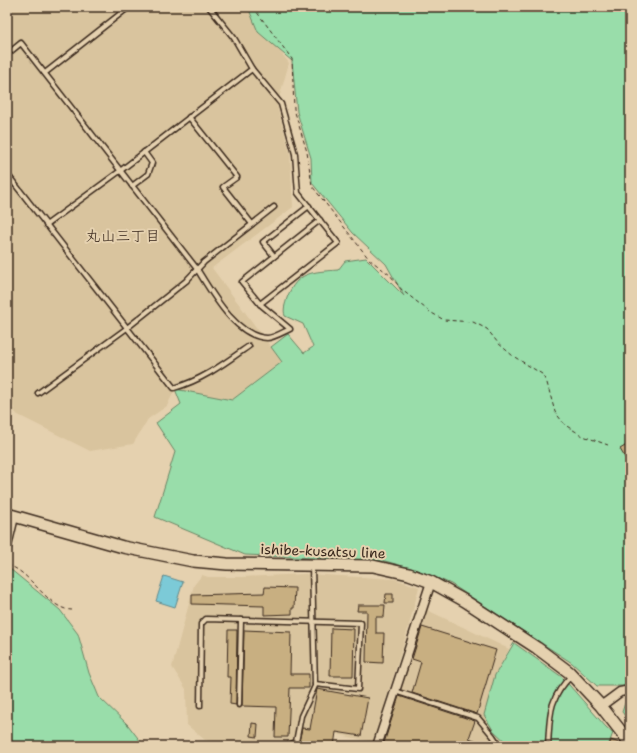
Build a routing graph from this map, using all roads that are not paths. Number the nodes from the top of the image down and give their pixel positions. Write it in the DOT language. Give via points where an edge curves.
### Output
graph roads {
  1 [pos="129,7"];
  2 [pos="209,7"];
  3 [pos="7,48"];
  4 [pos="252,69"];
  5 [pos="46,73"];
  6 [pos="189,117"];
  7 [pos="144,152"];
  8 [pos="120,171"];
  9 [pos="7,174"];
  10 [pos="132,186"];
  11 [pos="309,206"];
  12 [pos="274,207"];
  13 [pos="320,220"];
  14 [pos="252,224"];
  15 [pos="46,225"];
  16 [pos="274,256"];
  17 [pos="197,269"];
  18 [pos="260,304"];
  19 [pos="127,328"];
  20 [pos="249,346"];
  21 [pos="38,393"];
  22 [pos="11,516"];
  23 [pos="7,546"];
  24 [pos="312,565"];
  25 [pos="431,582"];
  26 [pos="241,620"];
  27 [pos="312,622"];
  28 [pos="572,675"];
  29 [pos="315,684"];
  30 [pos="630,690"];
  31 [pos="394,691"];
  32 [pos="239,704"];
  33 [pos="200,706"];
  34 [pos="601,706"];
  35 [pos="630,743"];
  36 [pos="286,746"];
  37 [pos="377,746"];
  38 [pos="496,746"];
  39 [pos="548,746"];
  1 -- 5 [label="lane"];
  2 -- 4 [label="lane" via="234,38"];
  3 -- 5 [label="lane" via="10,52 21,43"];
  4 -- 6 [label="lane"];
  4 -- 11 [label="lane" via="281,104 295,154 298,193"];
  5 -- 8 [label="lane"];
  6 -- 7 [label="lane"];
  6 -- 14 [label="lane" via="237,176 223,187"];
  7 -- 8 [label="lane"];
  7 -- 10 [label="lane" via="152,163 148,174"];
  8 -- 10 [label="lane"];
  8 -- 15 [label="lane"];
  9 -- 15 [label="lane"];
  10 -- 17 [label="lane"];
  11 -- 13 [label="lane"];
  11 -- 16 [label="lane" via="263,242"];
  12 -- 14 [label="lane"];
  13 -- 16 [label="lane"];
  13 -- 18 [label="lane" via="338,243"];
  14 -- 17 [label="lane"];
  15 -- 19 [label="lane"];
  16 -- 18 [label="lane" via="242,282"];
  17 -- 18 [label="lane" via="238,326 254,336 269,338 290,329"];
  17 -- 19 [label="lane" via="186,281"];
  19 -- 20 [label="lane" via="174,388 194,382"];
  19 -- 21 [label="lane"];
  22 -- 23 [label="street"];
  22 -- 24 [label="main road, ishibe-kusatsu line" via="123,547 193,561"];
  24 -- 25 [label="main road, ishibe-kusatsu line" via="373,566"];
  24 -- 27 [label="lane"];
  25 -- 28 [label="main road, ishibe-kusatsu line" via="537,648"];
  25 -- 31 [label="street"];
  26 -- 27 [label="lane"];
  26 -- 32 [label="lane"];
  26 -- 33 [label="lane" via="206,619 201,624"];
  27 -- 29 [label="lane"];
  27 -- 29 [label="lane" via="361,623 358,689"];
  28 -- 34 [label="main road, ishibe-kusatsu line"];
  28 -- 39 [label="lane" via="551,704"];
  29 -- 36 [label="lane" via="301,716 296,742"];
  30 -- 34 [label="street" via="620,692"];
  31 -- 37 [label="street"];
  31 -- 38 [label="lane" via="478,718 497,742"];
  34 -- 35 [label="main road, ishibe-kusatsu line"];
}
